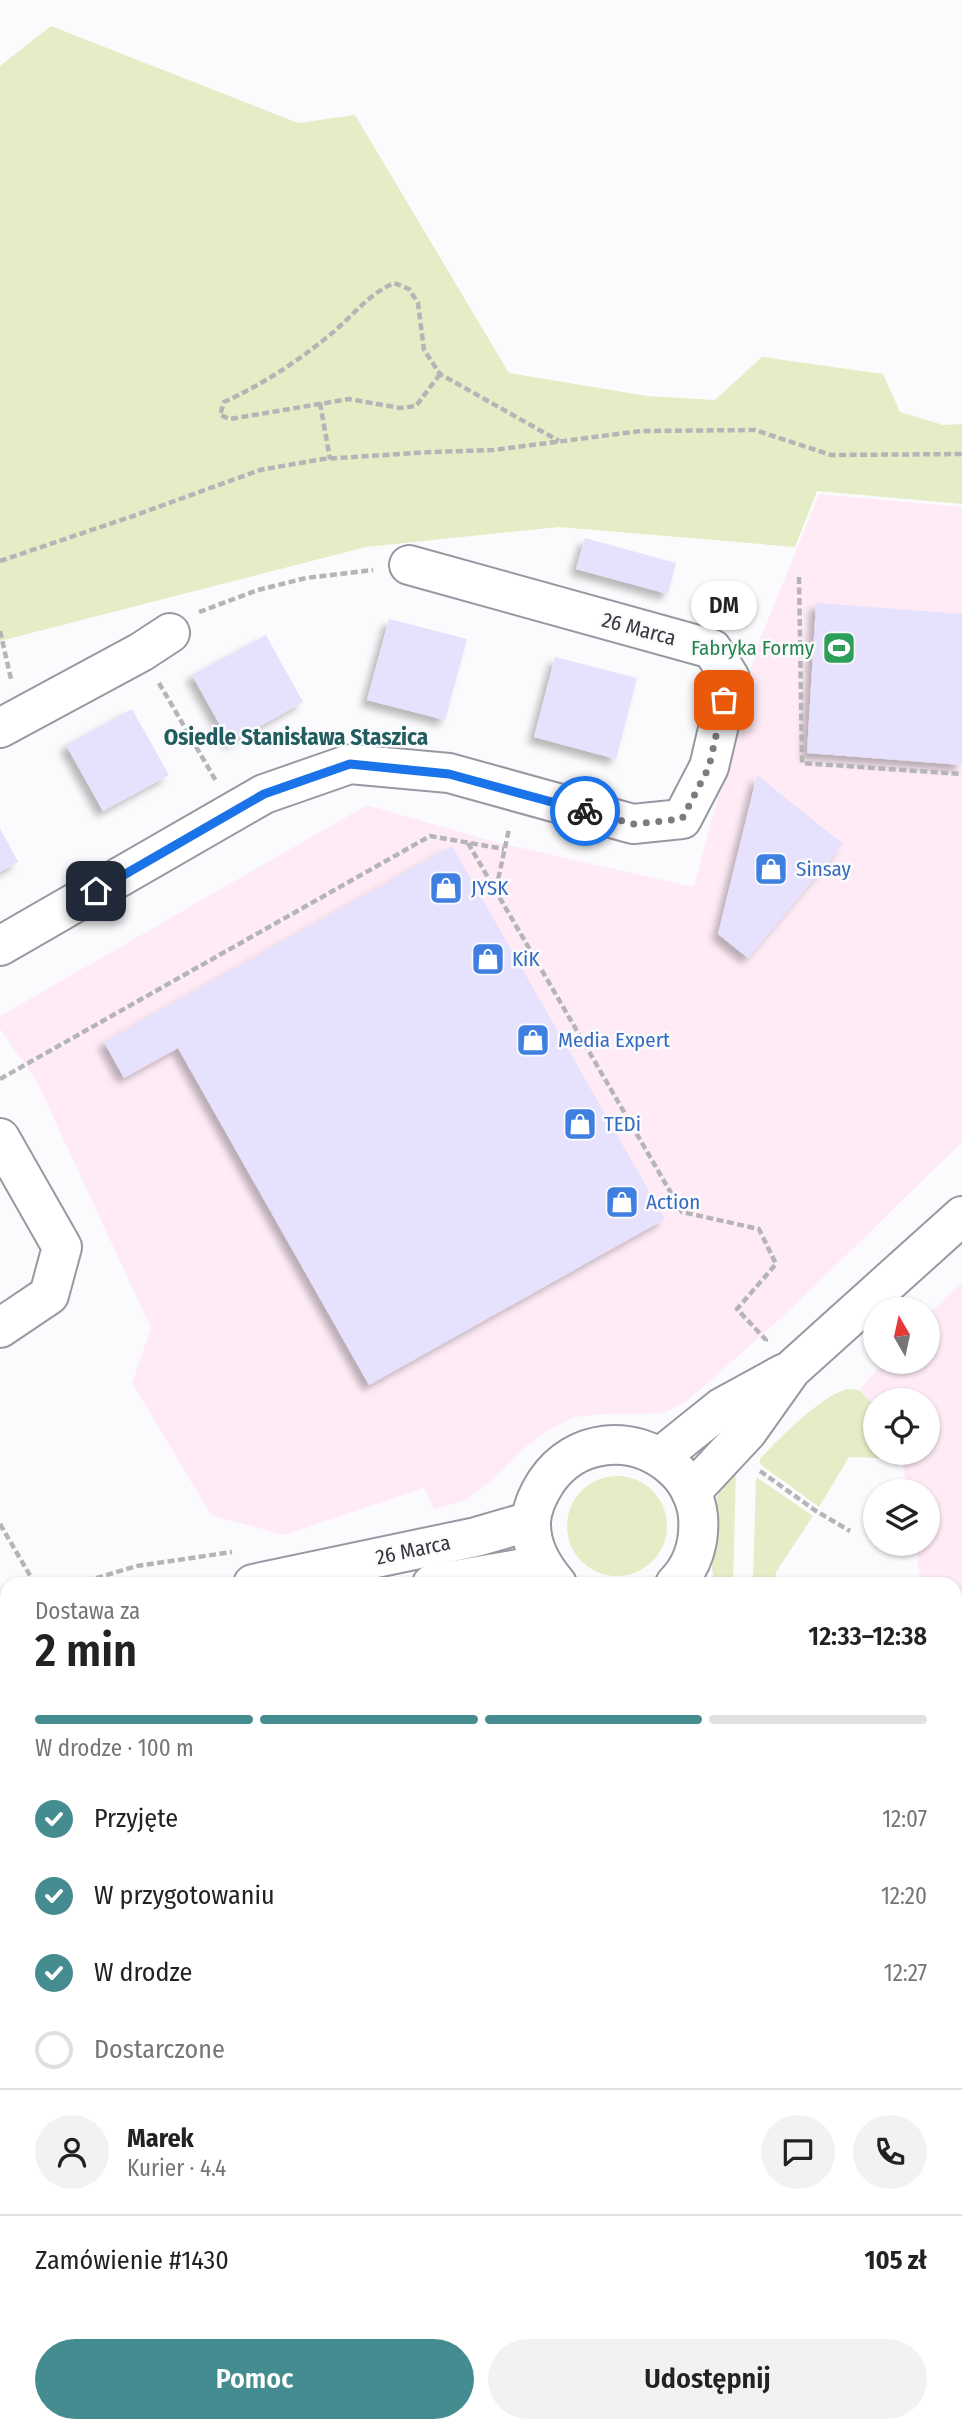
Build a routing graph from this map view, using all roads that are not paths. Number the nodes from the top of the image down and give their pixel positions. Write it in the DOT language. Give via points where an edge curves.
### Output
graph roads {
  1 [pos="409,565"];
  2 [pos="156,642"];
  3 [pos="0,728"];
  4 [pos="0,946"];
  5 [pos="0,1138"];
  6 [pos="962,1216"];
  7 [pos="0,1328"];
  8 [pos="791,1370"];
  9 [pos="660,1457"];
  10 [pos="691,1492"];
  11 [pos="531,1521"];
  12 [pos="549,1574"];
  13 [pos="286,1577"];
  14 [pos="514,1577"];
  15 [pos="687,1577"];
  1 -- 4 [label="street, 26 Marca" via="712,649 730,678 709,767 682,819 634,824 449,774 350,764 264,794"];
  2 -- 3 [label="street"];
  5 -- 7 [label="street" via="62,1247 49,1296"];
  6 -- 8 [label="street"];
  8 -- 9 [label="street" via="721,1408"];
  8 -- 10 [label="street" via="747,1432"];
  9 -- 10 [label="street" via="677,1470"];
  9 -- 11 [label="street" via="627,1444 586,1449 552,1473"];
  10 -- 15 [label="street" via="699,1530"];
  11 -- 12 [label="street" via="534,1545"];
  11 -- 13 [label="street, 26 Marca"];
  12 -- 14 [label="street, 26 Marca"];
}
